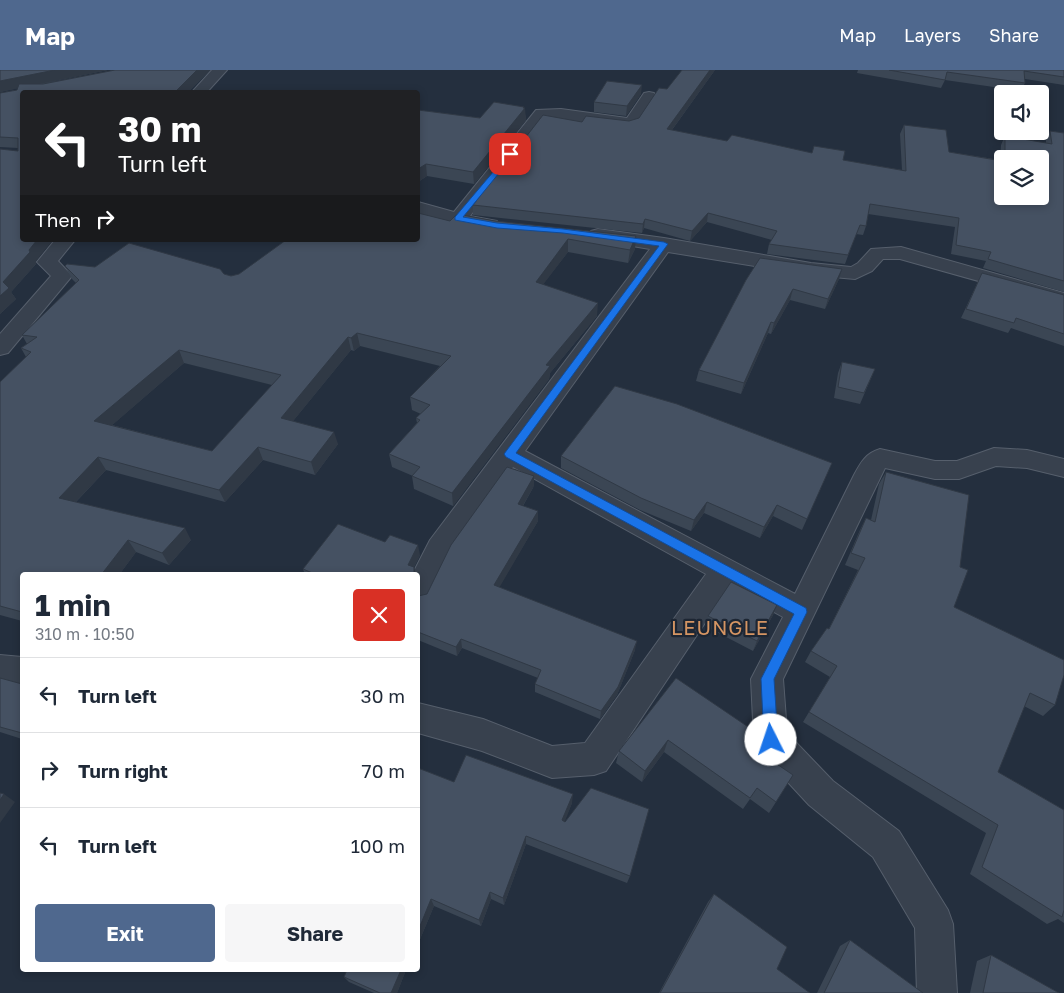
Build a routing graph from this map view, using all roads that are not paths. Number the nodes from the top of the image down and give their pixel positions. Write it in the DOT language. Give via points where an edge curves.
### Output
graph roads {
  1 [pos="220,70"];
  2 [pos="200,90"];
  3 [pos="649,96"];
  4 [pos="420,209"];
  5 [pos="458,219"];
  6 [pos="506,226"];
  7 [pos="579,233"];
  8 [pos="64,242"];
  9 [pos="664,244"];
  10 [pos="1064,299"];
  11 [pos="0,348"];
  12 [pos="509,454"];
  13 [pos="1064,468"];
  14 [pos="723,572"];
  15 [pos="420,589"];
  16 [pos="801,612"];
  17 [pos="0,669"];
  18 [pos="20,671"];
  19 [pos="420,719"];
  20 [pos="937,993"];
  1 -- 2 [label="street"];
  3 -- 5 [label="street" via="632,122 628,123 541,113"];
  4 -- 5 [label="street"];
  5 -- 6 [label="street"];
  7 -- 9 [label="street"];
  8 -- 11 [label="street" via="47,262 62,276"];
  9 -- 10 [label="street" via="801,268 855,273 878,253 901,253"];
  9 -- 12 [label="street"];
  12 -- 14 [label="street"];
  12 -- 15 [label="street" via="440,548"];
  13 -- 16 [label="street" via="1027,459 994,457 959,470 935,470 880,458 867,476"];
  14 -- 16 [label="street"];
  14 -- 19 [label="street" via="594,758 552,762 483,735"];
  16 -- 20 [label="street" via="768,679 771,740 821,793 886,844 934,924"];
  17 -- 18 [label="street"];
}
